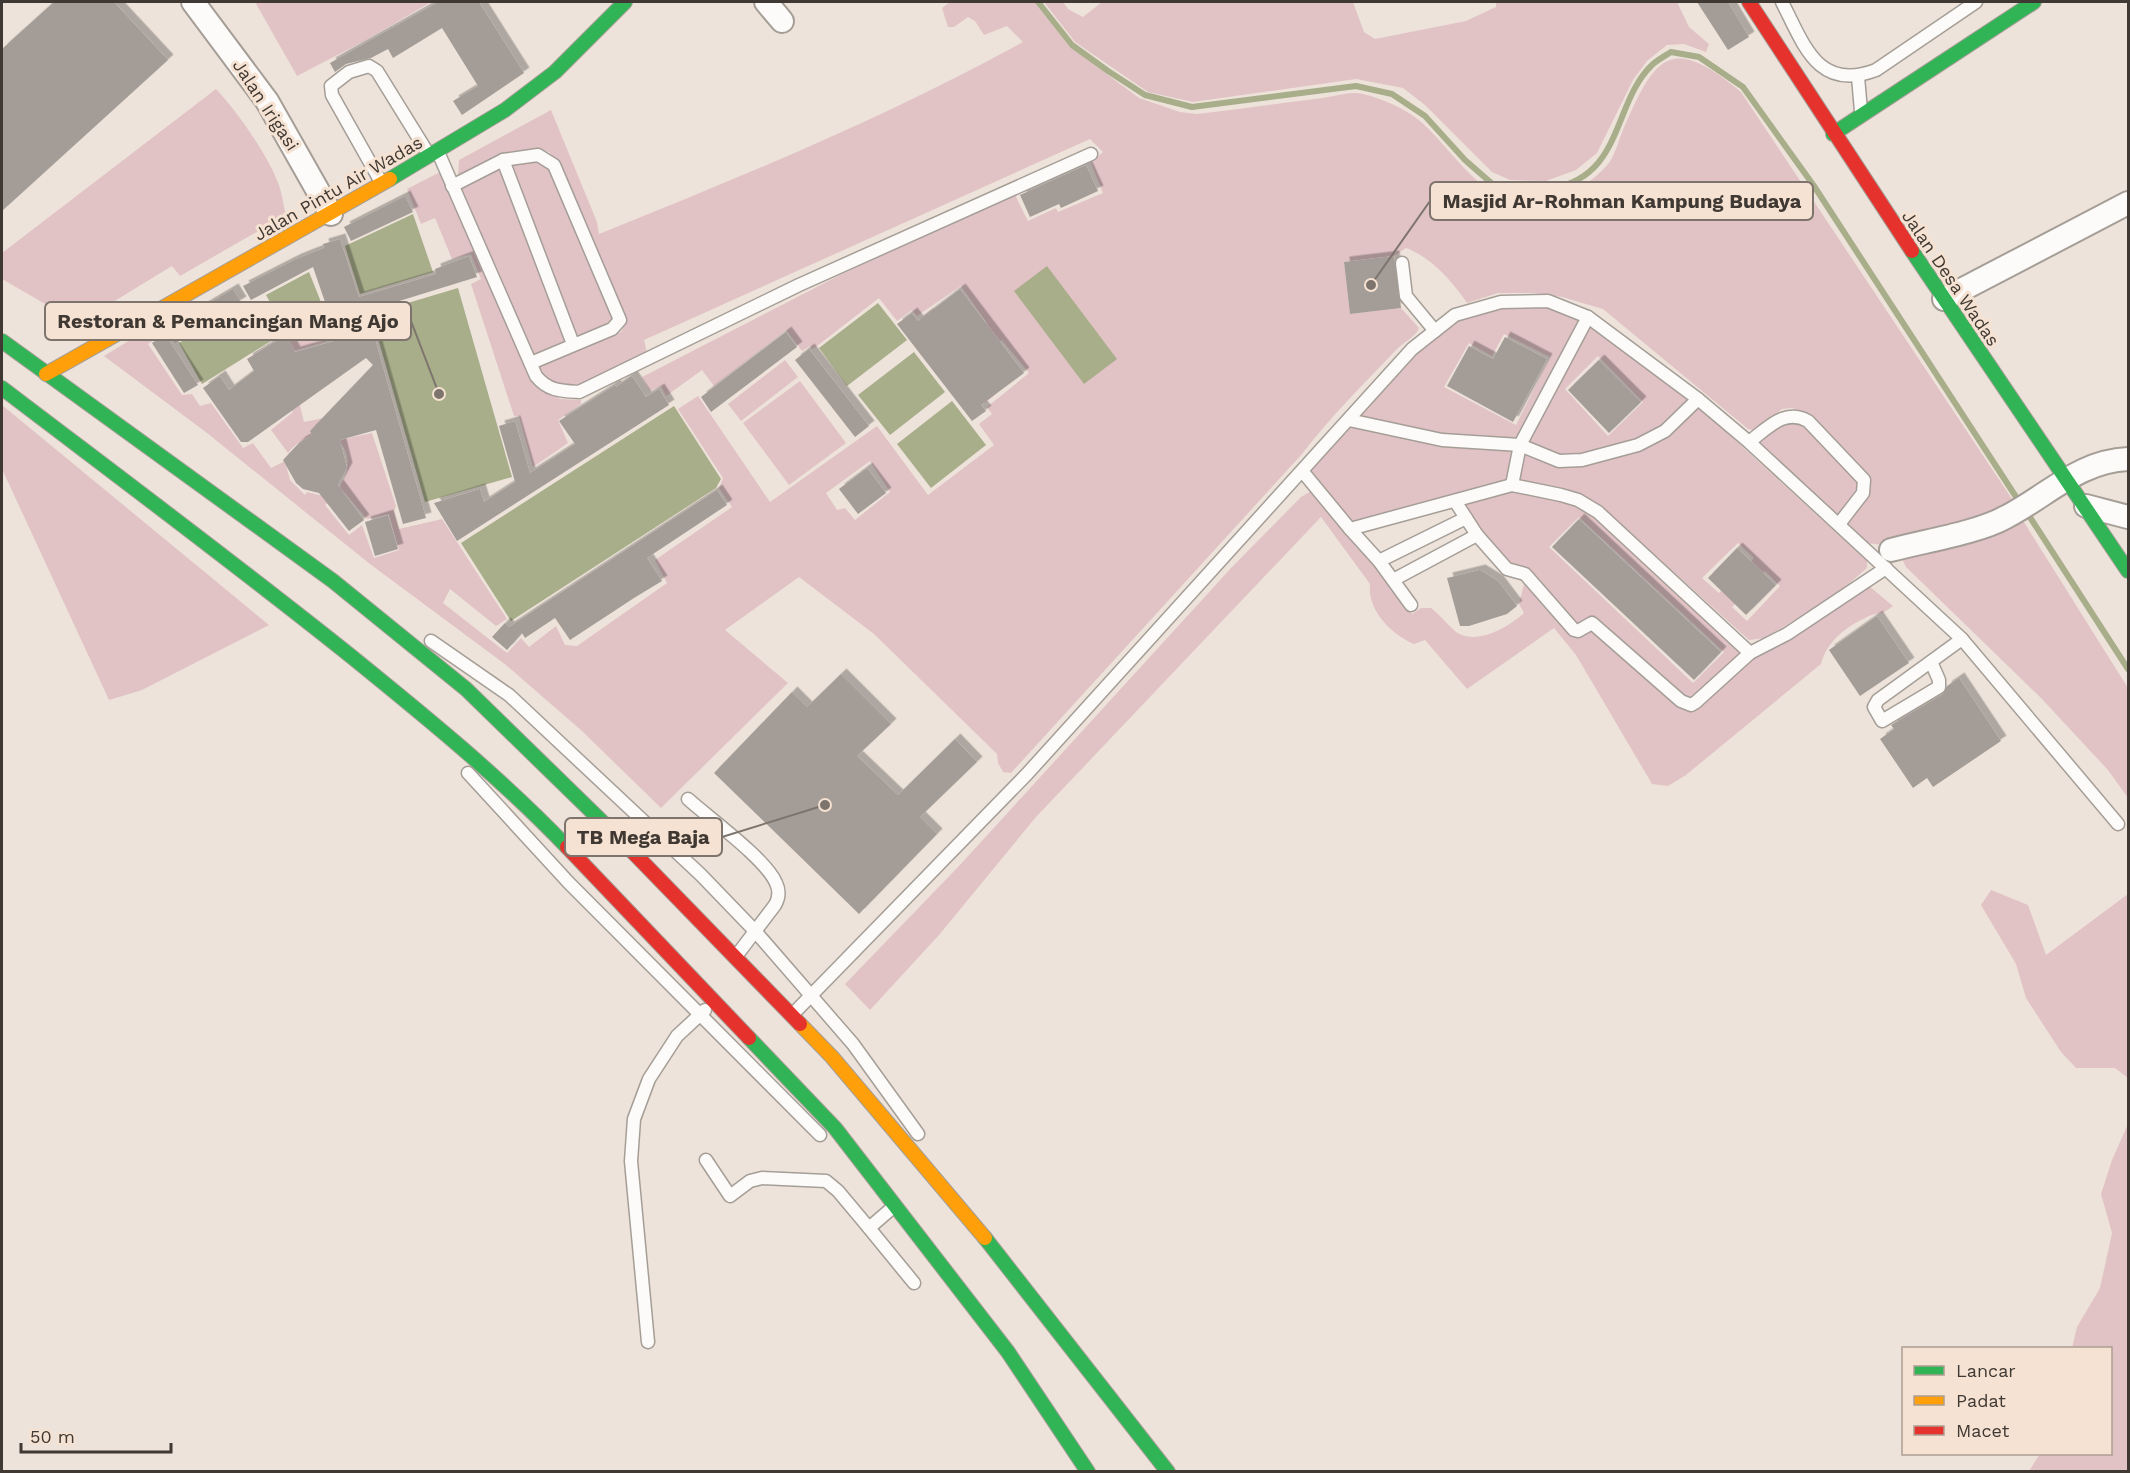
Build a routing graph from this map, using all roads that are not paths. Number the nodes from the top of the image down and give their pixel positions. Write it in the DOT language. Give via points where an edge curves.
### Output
graph roads {
  1 [pos="193,2"];
  2 [pos="625,2"];
  3 [pos="766,2"];
  4 [pos="1749,2"];
  5 [pos="1782,2"];
  6 [pos="1976,2"];
  7 [pos="2034,2"];
  8 [pos="782,21"];
  9 [pos="1826,72"];
  10 [pos="1858,76"];
  11 [pos="1807,91"];
  12 [pos="1862,117"];
  13 [pos="1833,134"];
  14 [pos="434,154"];
  15 [pos="1092,154"];
  16 [pos="503,160"];
  17 [pos="383,184"];
  18 [pos="452,186"];
  19 [pos="2128,203"];
  20 [pos="331,214"];
  21 [pos="1402,263"];
  22 [pos="1944,299"];
  23 [pos="1588,317"];
  24 [pos="1435,331"];
  25 [pos="2,341"];
  26 [pos="573,344"];
  27 [pos="531,363"];
  28 [pos="46,374"];
  29 [pos="2,387"];
  30 [pos="1698,399"];
  31 [pos="1349,420"];
  32 [pos="1749,442"];
  33 [pos="1520,445"];
  34 [pos="2128,459"];
  35 [pos="1303,472"];
  36 [pos="2064,478"];
  37 [pos="1512,485"];
  38 [pos="1455,501"];
  39 [pos="2086,506"];
  40 [pos="1466,518"];
  41 [pos="2128,518"];
  42 [pos="1839,524"];
  43 [pos="1350,529"];
  44 [pos="1477,535"];
  45 [pos="1865,547"];
  46 [pos="1888,559"];
  47 [pos="1379,561"];
  48 [pos="2128,571"];
  49 [pos="1393,580"];
  50 [pos="333,581"];
  51 [pos="1411,605"];
  52 [pos="1962,639"];
  53 [pos="1750,653"];
  54 [pos="1932,664"];
  55 [pos="390,688"];
  56 [pos="688,799"];
  57 [pos="2118,824"];
  58 [pos="755,932"];
  59 [pos="736,957"];
  60 [pos="812,997"];
  61 [pos="715,1002"];
  62 [pos="700,1014"];
  63 [pos="793,1015"];
  64 [pos="825,1141"];
  65 [pos="842,1158"];
  66 [pos="706,1160"];
  67 [pos="954,1200"];
  68 [pos="891,1209"];
  69 [pos="868,1228"];
  70 [pos="933,1252"];
  71 [pos="914,1283"];
  72 [pos="648,1342"];
  73 [pos="1088,1472"];
  74 [pos="1168,1472"];
  1 -- 20 [label="street, Jalan Irigasi" via="267,101"];
  2 -- 14 [label="main road, Jalan Pintu Air Wadas" via="555,72 505,110"];
  3 -- 8 [label="street"];
  4 -- 11 [label="main road, Jalan Desa Wadas"];
  5 -- 9 [label="lane" via="1811,55"];
  6 -- 10 [label="lane" via="1876,70"];
  7 -- 12 [label="main road"];
  9 -- 10 [label="lane"];
  9 -- 11 [label="lane"];
  10 -- 12 [label="lane"];
  11 -- 13 [label="main road, Jalan Desa Wadas"];
  12 -- 13 [label="main road"];
  13 -- 22 [label="main road, Jalan Desa Wadas"];
  14 -- 17 [label="main road, Jalan Pintu Air Wadas"];
  14 -- 17 [label="lane" via="376,71 369,66 349,72 331,86 332,95"];
  14 -- 18 [label="lane"];
  15 -- 27 [label="lane" via="799,285 579,392 543,385"];
  16 -- 18 [label="lane"];
  16 -- 26 [label="lane"];
  16 -- 26 [label="lane" via="538,155 554,165 620,320 612,329"];
  17 -- 20 [label="main road, Jalan Pintu Air Wadas"];
  18 -- 27 [label="lane"];
  19 -- 22 [label="street"];
  20 -- 28 [label="main road, Jalan Pintu Air Wadas"];
  21 -- 24 [label="lane" via="1406,296"];
  22 -- 36 [label="main road, Jalan Desa Wadas"];
  23 -- 24 [label="lane" via="1548,301 1501,302 1455,315"];
  23 -- 30 [label="lane"];
  23 -- 33 [label="lane"];
  24 -- 31 [label="lane" via="1412,349"];
  25 -- 28 [label="main road"];
  26 -- 27 [label="lane"];
  28 -- 50 [label="main road"];
  29 -- 55 [label="main road" via="251,576"];
  30 -- 32 [label="lane"];
  30 -- 33 [label="lane" via="1665,431 1638,445 1606,454 1558,460"];
  31 -- 33 [label="lane" via="1442,440"];
  31 -- 35 [label="lane"];
  32 -- 42 [label="lane"];
  32 -- 42 [label="lane" via="1785,416 1808,421 1865,484 1860,500"];
  33 -- 37 [label="lane"];
  34 -- 36 [label="street" via="2112,460"];
  35 -- 43 [label="lane"];
  35 -- 60 [label="lane" via="1027,774"];
  36 -- 39 [label="main road, Jalan Desa Wadas"];
  36 -- 46 [label="street" via="2010,514"];
  37 -- 38 [label="lane"];
  37 -- 53 [label="lane" via="1561,495 1598,512"];
  38 -- 40 [label="lane"];
  38 -- 43 [label="lane"];
  39 -- 41 [label="street"];
  39 -- 48 [label="main road, Jalan Desa Wadas"];
  40 -- 44 [label="lane"];
  40 -- 47 [label="lane"];
  42 -- 45 [label="lane"];
  43 -- 47 [label="lane"];
  44 -- 49 [label="lane"];
  44 -- 53 [label="lane" via="1507,569 1525,574 1574,630 1592,623 1687,704 1696,702"];
  45 -- 46 [label="lane"];
  45 -- 46 [label="lane"];
  46 -- 52 [label="lane"];
  46 -- 53 [label="lane" via="1787,634"];
  47 -- 49 [label="lane"];
  49 -- 51 [label="lane"];
  50 -- 58 [label="lane" via="418,632 508,695 646,821"];
  50 -- 59 [label="main road" via="466,689"];
  52 -- 54 [label="lane"];
  52 -- 57 [label="lane"];
  54 -- 54 [label="lane" via="1939,687 1882,721 1874,707 1878,700"];
  55 -- 61 [label="main road" via="523,801"];
  55 -- 62 [label="lane" via="569,883"];
  56 -- 58 [label="lane" via="761,864 776,883 779,898"];
  58 -- 59 [label="lane"];
  58 -- 60 [label="lane"];
  59 -- 63 [label="main road"];
  60 -- 63 [label="lane"];
  60 -- 67 [label="lane" via="853,1044 929,1148"];
  61 -- 62 [label="lane"];
  61 -- 70 [label="main road" via="835,1128"];
  62 -- 64 [label="lane"];
  62 -- 72 [label="lane" via="677,1036 649,1079 634,1119 631,1161"];
  63 -- 67 [label="main road"];
  65 -- 68 [label="lane"];
  66 -- 69 [label="lane" via="730,1196 750,1181 762,1178 826,1181"];
  67 -- 74 [label="main road"];
  68 -- 69 [label="lane"];
  68 -- 70 [label="lane"];
  69 -- 71 [label="lane"];
  70 -- 73 [label="main road" via="1008,1352"];
}
